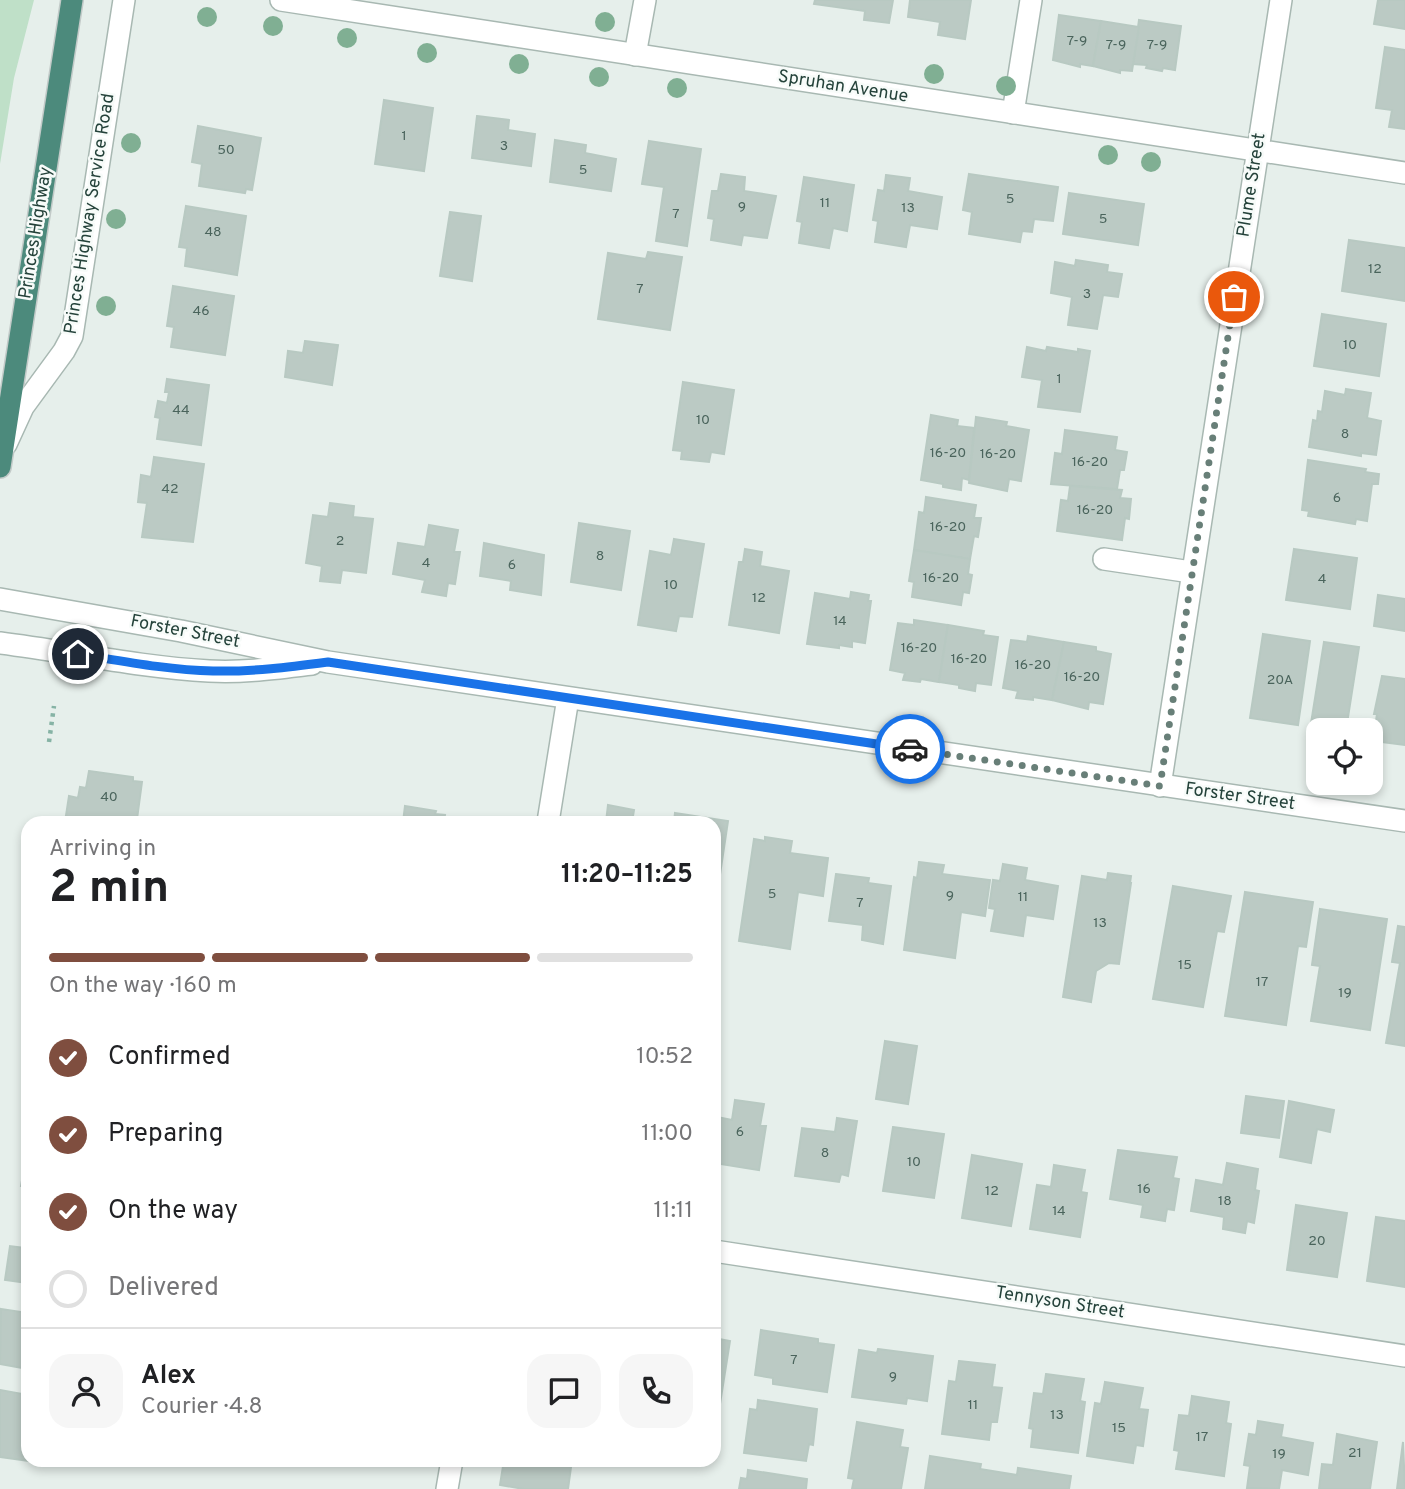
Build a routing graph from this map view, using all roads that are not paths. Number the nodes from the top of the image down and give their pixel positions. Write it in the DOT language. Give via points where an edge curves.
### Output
graph roads {
  1 [pos="72,0"];
  2 [pos="124,0"];
  3 [pos="281,0"];
  4 [pos="645,0"];
  5 [pos="1031,0"];
  6 [pos="1281,0"];
  7 [pos="635,55"];
  8 [pos="1013,113"];
  9 [pos="1257,150"];
  10 [pos="1405,173"];
  11 [pos="1,460"];
  12 [pos="1104,559"];
  13 [pos="1191,572"];
  14 [pos="0,599"];
  15 [pos="0,642"];
  16 [pos="328,662"];
  17 [pos="568,698"];
  18 [pos="1160,786"];
  19 [pos="549,816"];
  20 [pos="1405,821"];
  21 [pos="721,1252"];
  22 [pos="1405,1356"];
  23 [pos="451,1467"];
  24 [pos="447,1489"];
  1 -- 11 [label="highway, Princes Highway"];
  2 -- 11 [label="street, Princes Highway Service Road" via="72,336 23,407"];
  3 -- 7 [label="street, Spruhan Avenue"];
  4 -- 7 [label="street"];
  5 -- 8 [label="street"];
  6 -- 9 [label="street, Plume Street"];
  7 -- 8 [label="street, Spruhan Avenue"];
  8 -- 9 [label="street, Spruhan Avenue"];
  9 -- 10 [label="street, Spruhan Avenue"];
  9 -- 13 [label="street, Plume Street"];
  12 -- 13 [label="street"];
  13 -- 18 [label="street, Plume Street"];
  14 -- 16 [label="street, Forster Street"];
  15 -- 16 [label="street, Forster Street" via="211,671"];
  16 -- 17 [label="street, Forster Street"];
  17 -- 18 [label="street, Forster Street"];
  17 -- 19 [label="street"];
  18 -- 20 [label="street, Forster Street"];
  21 -- 22 [label="street, Tennyson Street"];
  23 -- 24 [label="street"];
}
